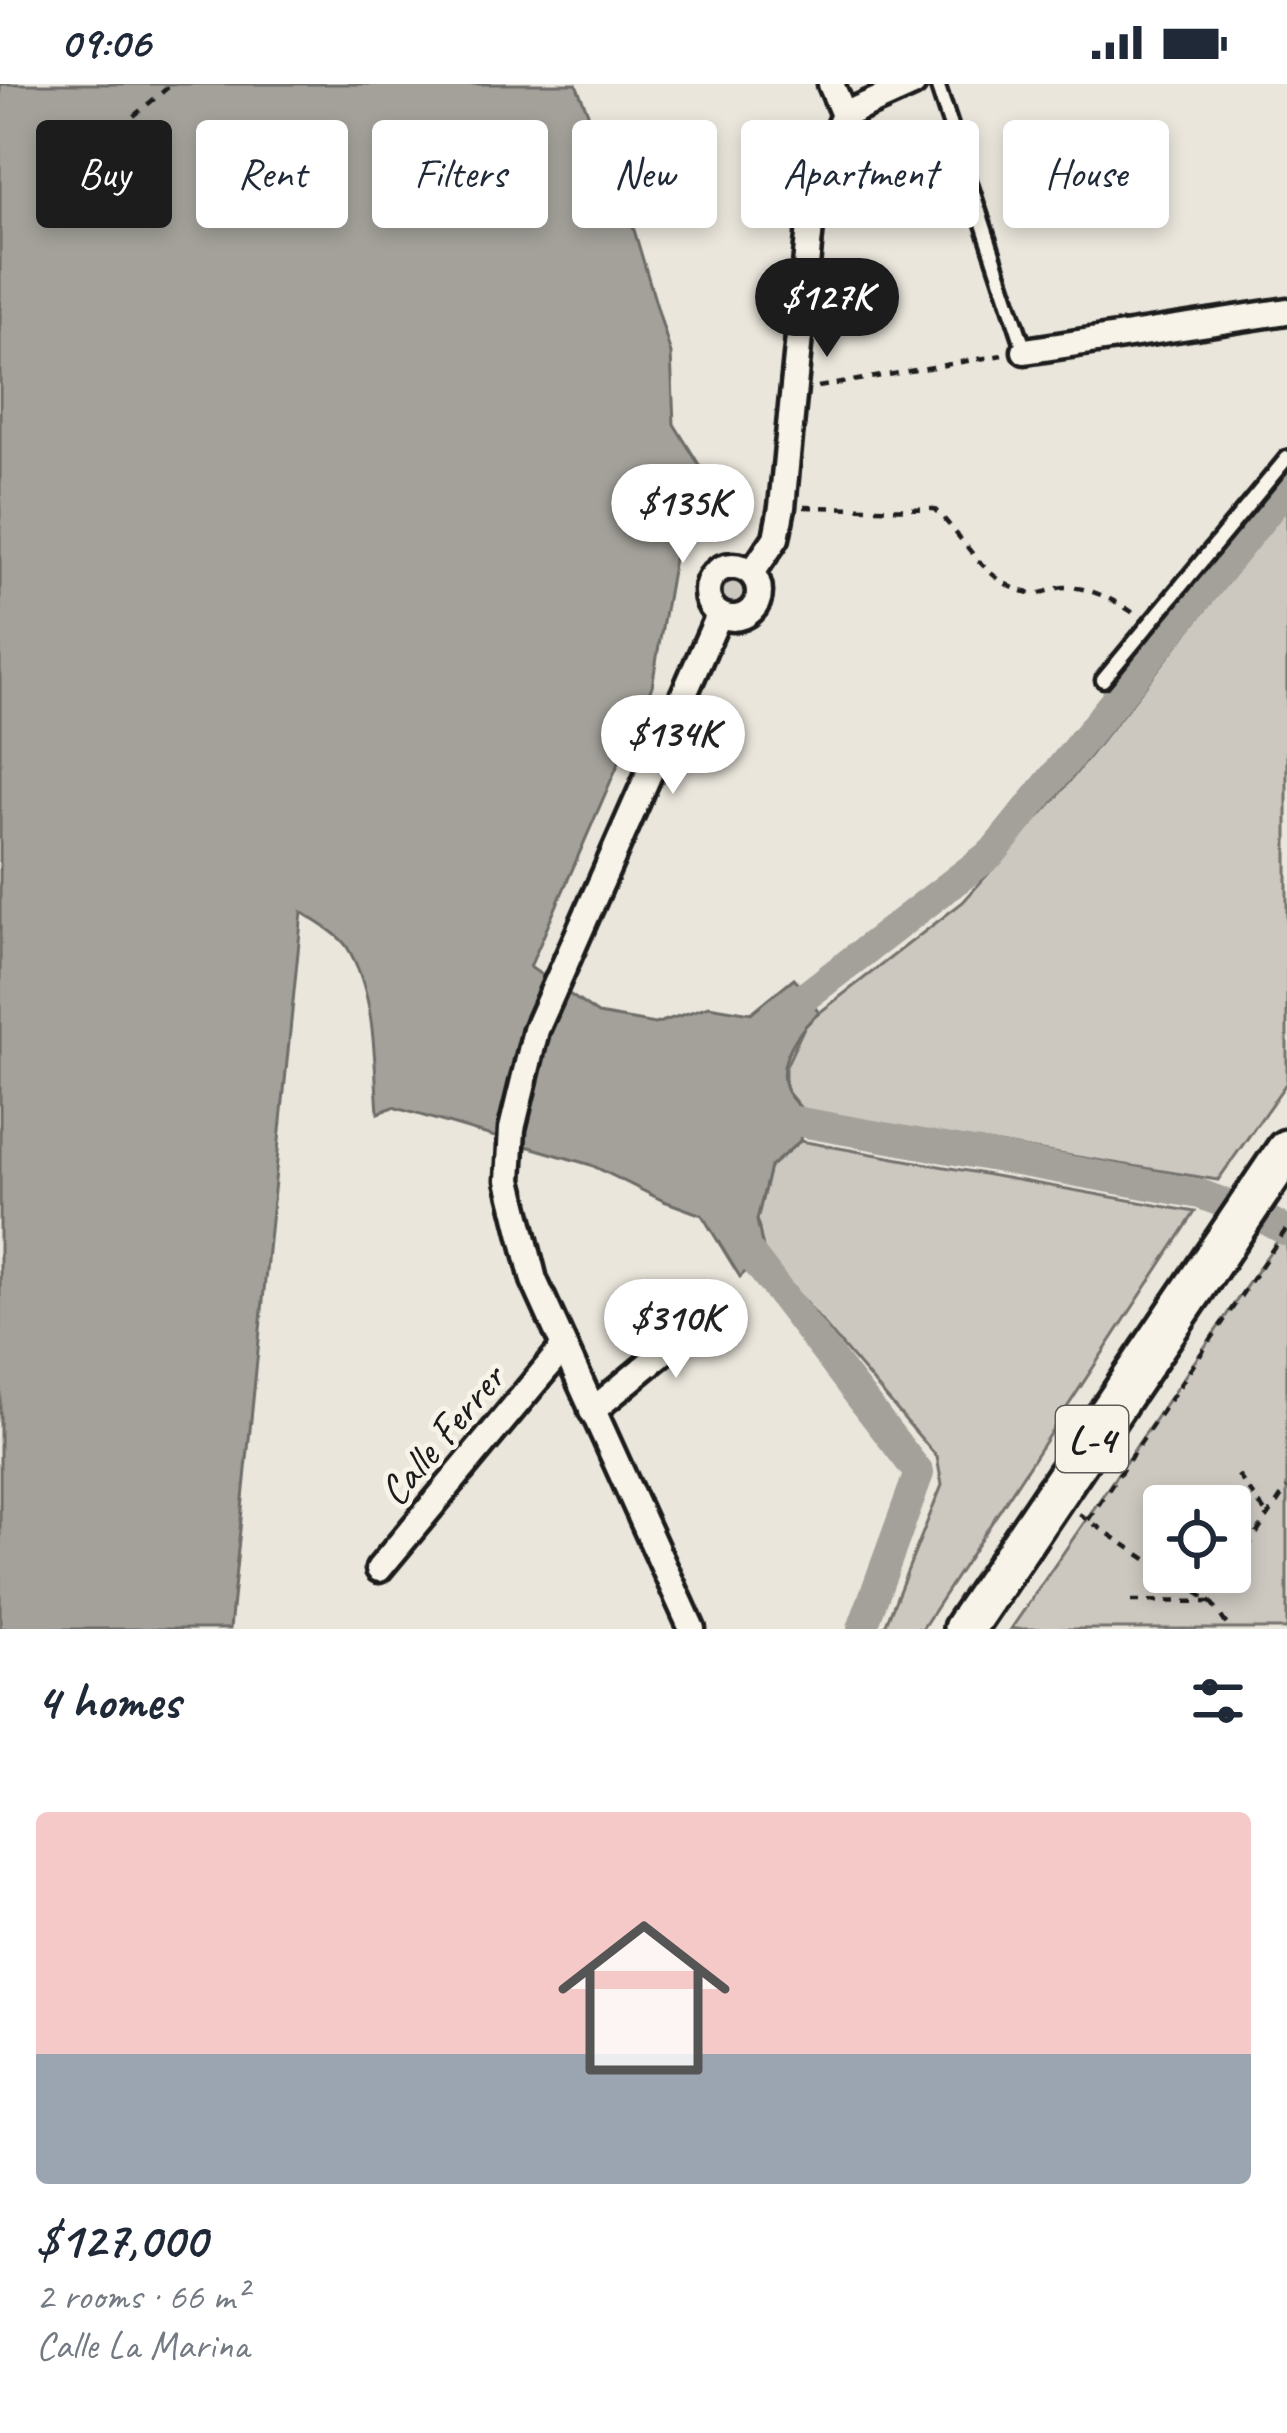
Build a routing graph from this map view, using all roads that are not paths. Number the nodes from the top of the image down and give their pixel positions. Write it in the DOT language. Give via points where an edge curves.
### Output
graph roads {
  1 [pos="831,84"];
  2 [pos="913,84"];
  3 [pos="937,84"];
  4 [pos="844,115"];
  5 [pos="1287,311"];
  6 [pos="1025,351"];
  7 [pos="1287,458"];
  8 [pos="752,573"];
  9 [pos="719,615"];
  10 [pos="1103,680"];
  11 [pos="1287,1150"];
  12 [pos="721,1304"];
  13 [pos="563,1348"];
  14 [pos="592,1412"];
  15 [pos="379,1569"];
  16 [pos="692,1629"];
  17 [pos="964,1629"];
  1 -- 4 [label="street"];
  2 -- 4 [label="street"];
  3 -- 6 [label="lane"];
  4 -- 8 [label="street" via="812,216 776,538"];
  5 -- 6 [label="street"];
  7 -- 10 [label="lane"];
  8 -- 9 [label="street" via="757,604 736,619"];
  8 -- 9 [label="street" via="726,566 712,576 708,602"];
  9 -- 13 [label="street" via="536,1030 523,1077 509,1180 534,1280"];
  11 -- 17 [label="main road, L-4"];
  12 -- 14 [label="street"];
  13 -- 14 [label="street"];
  13 -- 15 [label="street, Calle Ferrer"];
  14 -- 16 [label="street"];
}
